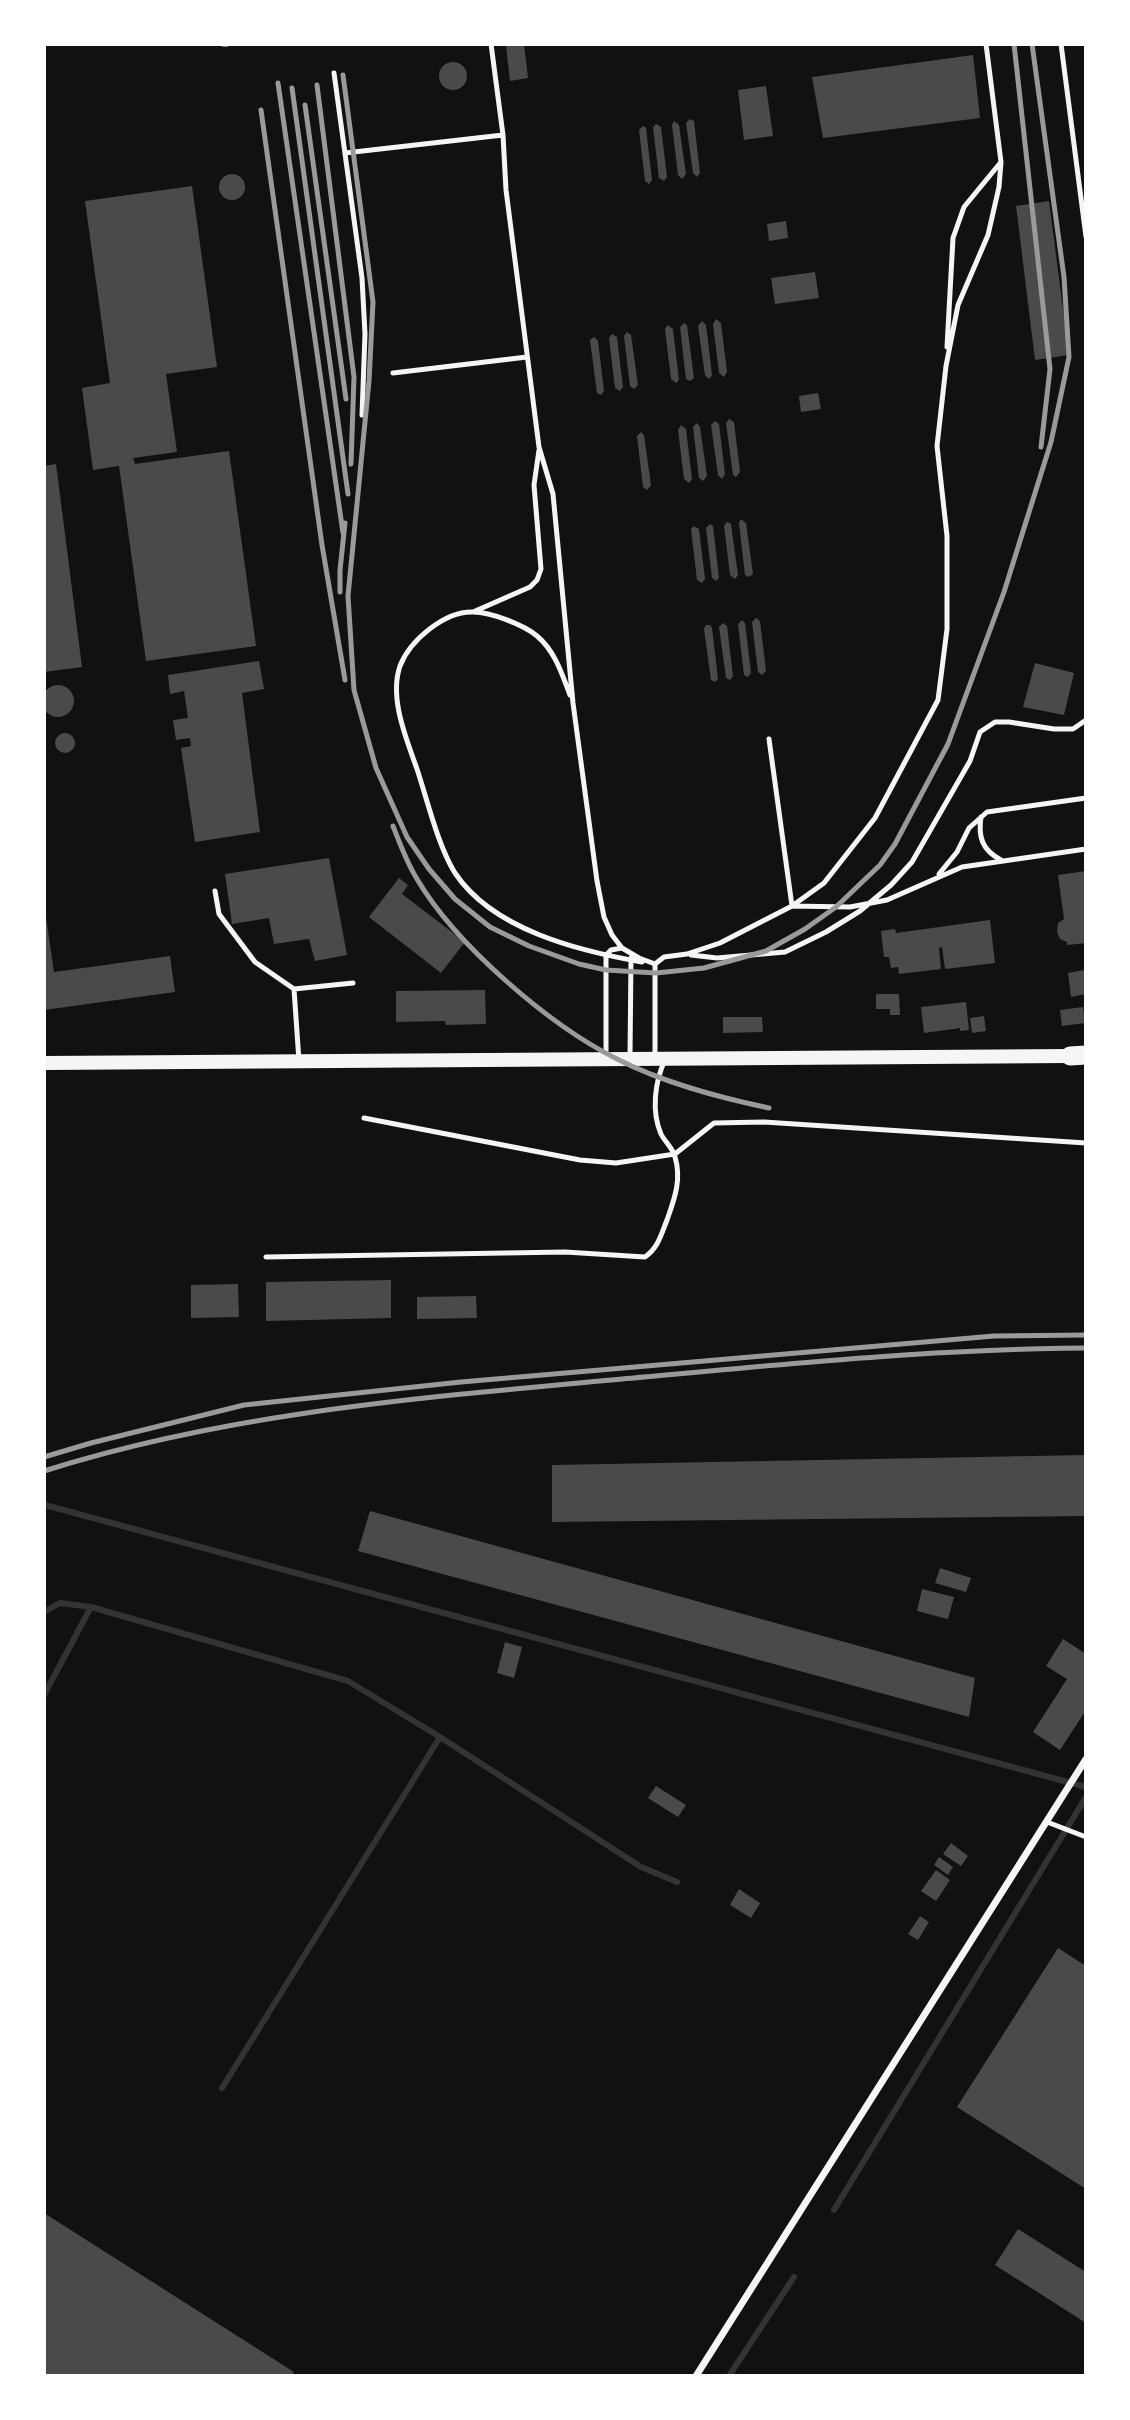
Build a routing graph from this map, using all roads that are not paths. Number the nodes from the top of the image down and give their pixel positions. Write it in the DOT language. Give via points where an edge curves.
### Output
graph roads {
  1 [pos="491,44"];
  2 [pos="986,44"];
  3 [pos="1061,44"];
  4 [pos="334,73"];
  5 [pos="503,135"];
  6 [pos="345,153"];
  7 [pos="1001,162"];
  8 [pos="1086,237"];
  9 [pos="527,356"];
  10 [pos="946,366"];
  11 [pos="393,373"];
  12 [pos="362,415"];
  13 [pos="539,447"];
  14 [pos="473,612"];
  15 [pos="573,703"];
  16 [pos="1086,720"];
  17 [pos="769,739"];
  18 [pos="1086,798"];
  19 [pos="981,817"];
  20 [pos="1086,849"];
  21 [pos="1001,861"];
  22 [pos="937,877"];
  23 [pos="215,891"];
  24 [pos="870,903"];
  25 [pos="792,906"];
  26 [pos="622,948"];
  27 [pos="687,954"];
  28 [pos="606,955"];
  29 [pos="632,957"];
  30 [pos="655,964"];
  31 [pos="353,983"];
  32 [pos="295,989"];
  33 [pos="1082,1055"];
  34 [pos="606,1059"];
  35 [pos="630,1059"];
  36 [pos="660,1059"];
  37 [pos="299,1061"];
  38 [pos="44,1063"];
  39 [pos="365,1118"];
  40 [pos="1086,1143"];
  41 [pos="675,1154"];
  42 [pos="267,1257"];
  43 [pos="1086,1759"];
  44 [pos="1047,1822"];
  45 [pos="1083,1836"];
  46 [pos="696,2376"];
  1 -- 5 [label="lane"];
  2 -- 7 [label="lane"];
  3 -- 8 [label="lane"];
  4 -- 6 [label="lane"];
  5 -- 6 [label="lane"];
  5 -- 9 [label="lane"];
  6 -- 12 [label="lane" via="362,278"];
  7 -- 10 [label="lane" via="988,235 958,305"];
  7 -- 10 [label="lane" via="964,207 953,238"];
  9 -- 11 [label="lane"];
  9 -- 13 [label="lane"];
  10 -- 25 [label="lane" via="937,446 947,536 947,629 938,700 875,818 824,883"];
  13 -- 14 [label="lane" via="534,485 541,569 537,580"];
  13 -- 15 [label="lane" via="553,494"];
  14 -- 15 [label="lane" via="523,626 538,637 559,665"];
  14 -- 28 [label="lane" via="438,622 410,647 400,667 397,689 399,715 449,860 465,884 508,919 544,937"];
  15 -- 26 [label="lane" via="604,917"];
  16 -- 24 [label="lane" via="1073,729 995,722 980,732 970,761 912,862"];
  17 -- 25 [label="lane"];
  18 -- 19 [label="lane" via="987,812"];
  19 -- 21 [label="lane" via="982,845"];
  19 -- 22 [label="lane"];
  20 -- 21 [label="lane"];
  21 -- 22 [label="lane" via="962,867"];
  22 -- 24 [label="lane"];
  23 -- 32 [label="lane" via="219,915 255,961"];
  24 -- 25 [label="lane"];
  24 -- 27 [label="lane" via="785,952 717,958"];
  25 -- 27 [label="lane" via="720,943"];
  26 -- 28 [label="lane"];
  26 -- 29 [label="lane"];
  27 -- 30 [label="lane" via="664,957"];
  28 -- 29 [label="lane"];
  28 -- 34 [label="lane"];
  29 -- 30 [label="lane"];
  29 -- 35 [label="lane"];
  30 -- 36 [label="lane"];
  31 -- 32 [label="lane"];
  32 -- 37 [label="lane"];
  33 -- 36 [label="main road"];
  34 -- 35 [label="main road"];
  34 -- 37 [label="main road"];
  35 -- 36 [label="main road"];
  36 -- 41 [label="lane" via="656,1109 662,1134"];
  37 -- 38 [label="main road"];
  39 -- 41 [label="lane" via="580,1160 616,1163"];
  40 -- 41 [label="lane" via="764,1122 714,1124"];
  41 -- 42 [label="lane" via="678,1189 654,1251 645,1257 565,1252"];
  43 -- 44 [label="street"];
  44 -- 45 [label="lane"];
  44 -- 46 [label="street"];
}
